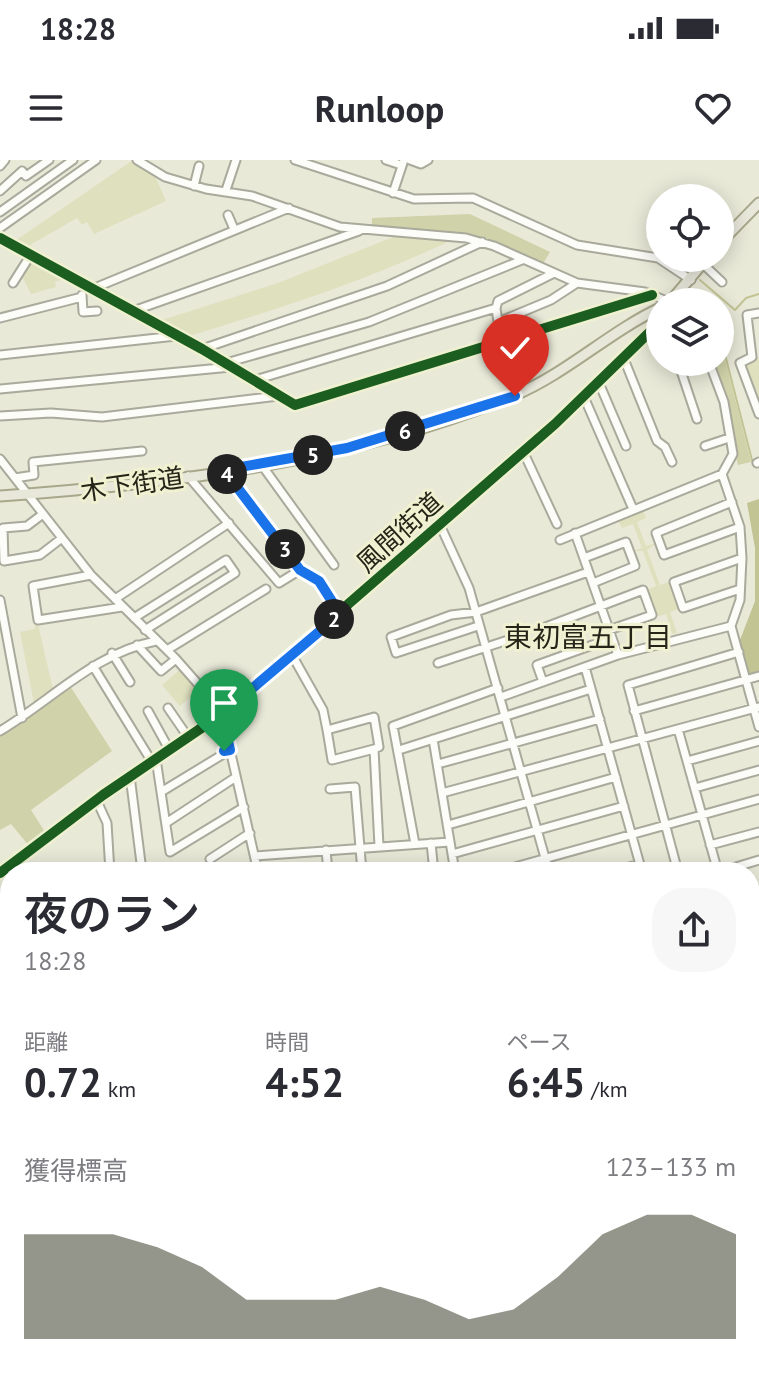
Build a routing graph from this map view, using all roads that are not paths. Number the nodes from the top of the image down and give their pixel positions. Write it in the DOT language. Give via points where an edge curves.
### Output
graph roads {
  1 [pos="5,160"];
  2 [pos="49,160"];
  3 [pos="73,160"];
  4 [pos="96,160"];
  5 [pos="137,160"];
  6 [pos="236,160"];
  7 [pos="295,160"];
  8 [pos="386,160"];
  9 [pos="428,160"];
  10 [pos="405,162"];
  11 [pos="314,163"];
  12 [pos="0,166"];
  13 [pos="199,166"];
  14 [pos="194,186"];
  15 [pos="226,190"];
  16 [pos="0,191"];
  17 [pos="393,193"];
  18 [pos="759,203"];
  19 [pos="289,208"];
  20 [pos="0,212"];
  21 [pos="228,215"];
  22 [pos="0,228"];
  23 [pos="234,229"];
  24 [pos="361,229"];
  25 [pos="734,229"];
  26 [pos="0,238"];
  27 [pos="482,242"];
  28 [pos="30,256"];
  29 [pos="522,260"];
  30 [pos="697,272"];
  31 [pos="714,272"];
  32 [pos="552,274"];
  33 [pos="691,280"];
  34 [pos="722,282"];
  35 [pos="13,283"];
  36 [pos="577,283"];
  37 [pos="88,287"];
  38 [pos="685,288"];
  39 [pos="646,294"];
  40 [pos="82,297"];
  41 [pos="646,297"];
  42 [pos="496,308"];
  43 [pos="97,311"];
  44 [pos="133,311"];
  45 [pos="759,313"];
  46 [pos="646,316"];
  47 [pos="0,318"];
  48 [pos="178,335"];
  49 [pos="646,336"];
  50 [pos="202,349"];
  51 [pos="0,355"];
  52 [pos="624,359"];
  53 [pos="230,365"];
  54 [pos="683,376"];
  55 [pos="714,376"];
  56 [pos="255,380"];
  57 [pos="599,383"];
  58 [pos="0,389"];
  59 [pos="278,396"];
  60 [pos="584,397"];
  61 [pos="759,414"];
  62 [pos="0,416"];
  63 [pos="697,419"];
  64 [pos="729,438"];
  65 [pos="626,446"];
  66 [pos="705,446"];
  67 [pos="142,451"];
  68 [pos="523,451"];
  69 [pos="0,459"];
  70 [pos="672,462"];
  71 [pos="261,464"];
  72 [pos="224,470"];
  73 [pos="722,474"];
  74 [pos="188,476"];
  75 [pos="15,478"];
  76 [pos="28,494"];
  77 [pos="0,496"];
  78 [pos="732,502"];
  79 [pos="633,509"];
  80 [pos="43,514"];
  81 [pos="229,523"];
  82 [pos="557,524"];
  83 [pos="440,525"];
  84 [pos="740,527"];
  85 [pos="575,533"];
  86 [pos="62,538"];
  87 [pos="560,540"];
  88 [pos="584,558"];
  89 [pos="742,558"];
  90 [pos="334,565"];
  91 [pos="300,570"];
  92 [pos="588,572"];
  93 [pos="91,575"];
  94 [pos="593,583"];
  95 [pos="266,589"];
  96 [pos="740,589"];
  97 [pos="115,599"];
  98 [pos="0,600"];
  99 [pos="600,606"];
  100 [pos="122,607"];
  101 [pos="476,612"];
  102 [pos="340,614"];
  103 [pos="134,618"];
  104 [pos="478,626"];
  105 [pos="731,626"];
  106 [pos="543,628"];
  107 [pos="145,630"];
  108 [pos="610,634"];
  109 [pos="511,639"];
  110 [pos="156,641"];
  111 [pos="137,645"];
  112 [pos="485,647"];
  113 [pos="167,650"];
  114 [pos="739,652"];
  115 [pos="112,653"];
  116 [pos="292,655"];
  117 [pos="618,655"];
  118 [pos="176,659"];
  119 [pos="438,663"];
  120 [pos="93,666"];
  121 [pos="585,667"];
  122 [pos="134,668"];
  123 [pos="124,673"];
  124 [pos="759,676"];
  125 [pos="746,680"];
  126 [pos="130,682"];
  127 [pos="543,682"];
  128 [pos="498,688"];
  129 [pos="591,689"];
  130 [pos="501,697"];
  131 [pos="756,707"];
  132 [pos="168,708"];
  133 [pos="148,711"];
  134 [pos="634,711"];
  135 [pos="222,714"];
  136 [pos="506,715"];
  137 [pos="22,718"];
  138 [pos="600,719"];
  139 [pos="759,727"];
  140 [pos="678,729"];
  141 [pos="327,730"];
  142 [pos="0,731"];
  143 [pos="188,737"];
  144 [pos="433,739"];
  145 [pos="642,739"];
  146 [pos="759,741"];
  147 [pos="514,743"];
  148 [pos="608,748"];
  149 [pos="374,749"];
  150 [pos="230,750"];
  151 [pos="399,750"];
  152 [pos="170,751"];
  153 [pos="154,761"];
  154 [pos="687,761"];
  155 [pos="438,764"];
  156 [pos="759,770"];
  157 [pos="522,772"];
  158 [pos="130,776"];
  159 [pos="236,777"];
  160 [pos="616,777"];
  161 [pos="695,788"];
  162 [pos="330,789"];
  163 [pos="161,792"];
  164 [pos="442,793"];
  165 [pos="759,799"];
  166 [pos="97,801"];
  167 [pos="530,801"];
  168 [pos="624,806"];
  169 [pos="244,807"];
  170 [pos="702,815"];
  171 [pos="166,823"];
  172 [pos="448,825"];
  173 [pos="665,825"];
  174 [pos="538,830"];
  175 [pos="759,832"];
  176 [pos="250,833"];
  177 [pos="632,834"];
  178 [pos="450,842"];
  179 [pos="431,843"];
  180 [pos="415,844"];
  181 [pos="710,845"];
  182 [pos="379,846"];
  183 [pos="359,848"];
  184 [pos="326,850"];
  185 [pos="452,854"];
  186 [pos="255,856"];
  187 [pos="545,858"];
  188 [pos="210,859"];
  189 [pos="15,862"];
  190 [pos="109,862"];
  191 [pos="141,862"];
  192 [pos="256,862"];
  193 [pos="327,862"];
  194 [pos="361,862"];
  195 [pos="433,862"];
  196 [pos="453,862"];
  197 [pos="531,862"];
  198 [pos="546,862"];
  199 [pos="639,862"];
  200 [pos="675,862"];
  201 [pos="716,862"];
  1 -- 12 [label="street"];
  2 -- 16 [label="street" via="26,176 22,171"];
  3 -- 20 [label="street"];
  4 -- 22 [label="street"];
  5 -- 14 [label="street"];
  6 -- 15 [label="street"];
  7 -- 11 [label="street"];
  8 -- 10 [label="street"];
  9 -- 10 [label="street"];
  10 -- 17 [label="street"];
  11 -- 17 [label="street"];
  13 -- 14 [label="street"];
  14 -- 15 [label="street"];
  15 -- 19 [label="street"];
  17 -- 33 [label="street" via="414,199 473,198 577,245 658,258"];
  18 -- 25 [label="main road"];
  19 -- 23 [label="street"];
  19 -- 24 [label="street"];
  21 -- 23 [label="street"];
  23 -- 37 [label="street"];
  24 -- 27 [label="street"];
  24 -- 44 [label="street"];
  26 -- 28 [label="street"];
  27 -- 29 [label="street"];
  27 -- 50 [label="street" via="387,286"];
  28 -- 35 [label="street"];
  28 -- 37 [label="street"];
  29 -- 32 [label="street"];
  29 -- 53 [label="street" via="369,322"];
  30 -- 33 [label="main road"];
  31 -- 34 [label="street"];
  32 -- 36 [label="street"];
  32 -- 42 [label="street" via="498,301"];
  33 -- 38 [label="main road"];
  36 -- 39 [label="street"];
  36 -- 42 [label="street" via="498,322"];
  37 -- 40 [label="street"];
  37 -- 44 [label="street"];
  40 -- 43 [label="street" via="83,312"];
  40 -- 47 [label="street"];
  41 -- 59 [label="street" via="295,405"];
  42 -- 56 [label="street"];
  44 -- 48 [label="street"];
  45 -- 61 [label="street" via="747,315 752,357 740,363"];
  46 -- 71 [label="main road, 木下街道" via="515,396 347,448"];
  48 -- 50 [label="street"];
  48 -- 51 [label="street"];
  49 -- 52 [label="street, 風間街道"];
  50 -- 53 [label="street"];
  52 -- 57 [label="street, 風間街道"];
  52 -- 70 [label="street" via="657,441"];
  53 -- 56 [label="street"];
  53 -- 58 [label="street"];
  54 -- 63 [label="street"];
  55 -- 64 [label="street"];
  56 -- 59 [label="street"];
  57 -- 60 [label="street, 風間街道"];
  57 -- 65 [label="street"];
  59 -- 62 [label="street" via="102,417"];
  60 -- 68 [label="street, 風間街道"];
  60 -- 79 [label="street"];
  64 -- 66 [label="street"];
  64 -- 73 [label="street" via="733,454"];
  67 -- 75 [label="street" via="33,462 34,475"];
  68 -- 82 [label="street"];
  68 -- 83 [label="street, 風間街道"];
  69 -- 75 [label="street"];
  71 -- 72 [label="main road, 木下街道"];
  71 -- 90 [label="street"];
  72 -- 74 [label="main road, 木下街道"];
  72 -- 91 [label="street"];
  73 -- 78 [label="street"];
  73 -- 79 [label="street"];
  74 -- 76 [label="main road, 木下街道"];
  74 -- 81 [label="street"];
  75 -- 76 [label="street"];
  76 -- 77 [label="main road, 木下街道"];
  76 -- 80 [label="street"];
  78 -- 84 [label="street"];
  78 -- 84 [label="street" via="656,533 664,555"];
  79 -- 85 [label="street"];
  80 -- 86 [label="street"];
  80 -- 86 [label="street" via="27,526 3,528 4,561 40,555"];
  81 -- 91 [label="street" via="279,583"];
  81 -- 97 [label="street"];
  83 -- 101 [label="street"];
  83 -- 102 [label="street, 風間街道"];
  84 -- 89 [label="street"];
  85 -- 87 [label="street"];
  85 -- 88 [label="street"];
  86 -- 93 [label="street"];
  88 -- 92 [label="street"];
  88 -- 94 [label="street" via="626,542 635,566"];
  89 -- 96 [label="street"];
  89 -- 96 [label="street" via="674,582 683,608"];
  91 -- 102 [label="street" via="319,581"];
  92 -- 94 [label="street"];
  92 -- 101 [label="street"];
  93 -- 97 [label="street"];
  93 -- 100 [label="street" via="33,586 38,620"];
  94 -- 99 [label="street"];
  95 -- 113 [label="street"];
  96 -- 105 [label="street"];
  97 -- 100 [label="street"];
  98 -- 137 [label="street"];
  99 -- 106 [label="street"];
  99 -- 108 [label="street"];
  99 -- 108 [label="street" via="643,590 652,615"];
  100 -- 103 [label="street"];
  101 -- 104 [label="street"];
  101 -- 104 [label="street" via="451,615 391,637 396,653"];
  102 -- 116 [label="street, 風間街道"];
  103 -- 107 [label="street"];
  103 -- 107 [label="street" via="226,560 235,573"];
  104 -- 112 [label="street"];
  105 -- 114 [label="street"];
  105 -- 117 [label="street"];
  107 -- 110 [label="street"];
  108 -- 117 [label="street"];
  108 -- 127 [label="street" via="537,665"];
  109 -- 112 [label="street"];
  110 -- 111 [label="street"];
  110 -- 113 [label="street"];
  111 -- 115 [label="street"];
  111 -- 118 [label="street" via="161,671"];
  112 -- 119 [label="street"];
  112 -- 128 [label="street"];
  113 -- 118 [label="street"];
  114 -- 125 [label="street"];
  114 -- 134 [label="street" via="628,685"];
  115 -- 120 [label="street"];
  115 -- 123 [label="street"];
  116 -- 135 [label="street, 風間街道"];
  116 -- 141 [label="street" via="323,710"];
  117 -- 121 [label="street"];
  118 -- 135 [label="street"];
  120 -- 137 [label="street"];
  120 -- 153 [label="street"];
  121 -- 127 [label="street"];
  121 -- 129 [label="street"];
  122 -- 123 [label="street"];
  123 -- 126 [label="street"];
  124 -- 125 [label="street"];
  125 -- 131 [label="street"];
  125 -- 134 [label="street"];
  127 -- 130 [label="street"];
  128 -- 130 [label="street"];
  128 -- 151 [label="street" via="393,726"];
  129 -- 136 [label="street"];
  129 -- 138 [label="street"];
  130 -- 136 [label="street"];
  131 -- 139 [label="street"];
  131 -- 140 [label="street"];
  132 -- 143 [label="street"];
  133 -- 152 [label="street"];
  134 -- 145 [label="street"];
  135 -- 143 [label="street, 風間街道"];
  135 -- 150 [label="street"];
  136 -- 144 [label="street"];
  136 -- 147 [label="street"];
  137 -- 142 [label="street"];
  138 -- 147 [label="street"];
  138 -- 148 [label="street"];
  140 -- 145 [label="street"];
  140 -- 154 [label="street"];
  141 -- 149 [label="street" via="332,760"];
  141 -- 149 [label="street" via="374,717 379,747"];
  143 -- 152 [label="street, 風間街道"];
  144 -- 151 [label="street"];
  144 -- 155 [label="street"];
  145 -- 148 [label="street"];
  145 -- 173 [label="street"];
  146 -- 154 [label="street"];
  147 -- 155 [label="street"];
  147 -- 157 [label="street"];
  148 -- 157 [label="street"];
  148 -- 160 [label="street"];
  149 -- 182 [label="street"];
  150 -- 159 [label="street"];
  150 -- 163 [label="street"];
  151 -- 180 [label="street"];
  152 -- 153 [label="street, 風間街道"];
  153 -- 158 [label="street, 風間街道"];
  153 -- 163 [label="street"];
  154 -- 161 [label="street"];
  155 -- 164 [label="street"];
  156 -- 161 [label="street"];
  157 -- 164 [label="street"];
  157 -- 167 [label="street"];
  158 -- 166 [label="street, 風間街道"];
  158 -- 191 [label="street"];
  159 -- 169 [label="street"];
  159 -- 171 [label="street"];
  160 -- 167 [label="street"];
  160 -- 168 [label="street"];
  161 -- 170 [label="street"];
  162 -- 183 [label="street" via="355,787"];
  163 -- 171 [label="street"];
  164 -- 172 [label="street"];
  165 -- 170 [label="street"];
  166 -- 189 [label="street, 風間街道"];
  166 -- 190 [label="street" via="107,823"];
  167 -- 172 [label="street"];
  167 -- 174 [label="street"];
  168 -- 174 [label="street"];
  168 -- 177 [label="street"];
  169 -- 171 [label="street" via="170,852"];
  169 -- 176 [label="street"];
  170 -- 173 [label="street"];
  170 -- 181 [label="street"];
  172 -- 178 [label="street"];
  173 -- 177 [label="street"];
  173 -- 200 [label="street"];
  174 -- 185 [label="street"];
  174 -- 187 [label="street"];
  175 -- 181 [label="street"];
  176 -- 186 [label="street"];
  176 -- 188 [label="street"];
  177 -- 187 [label="street"];
  177 -- 199 [label="street"];
  178 -- 179 [label="street"];
  178 -- 185 [label="street"];
  179 -- 180 [label="street"];
  179 -- 195 [label="street"];
  180 -- 182 [label="street"];
  181 -- 201 [label="street"];
  182 -- 183 [label="street"];
  183 -- 184 [label="street"];
  183 -- 194 [label="street"];
  184 -- 186 [label="street"];
  184 -- 193 [label="street"];
  185 -- 196 [label="street"];
  186 -- 192 [label="street"];
  187 -- 197 [label="street"];
  187 -- 198 [label="street"];
}
